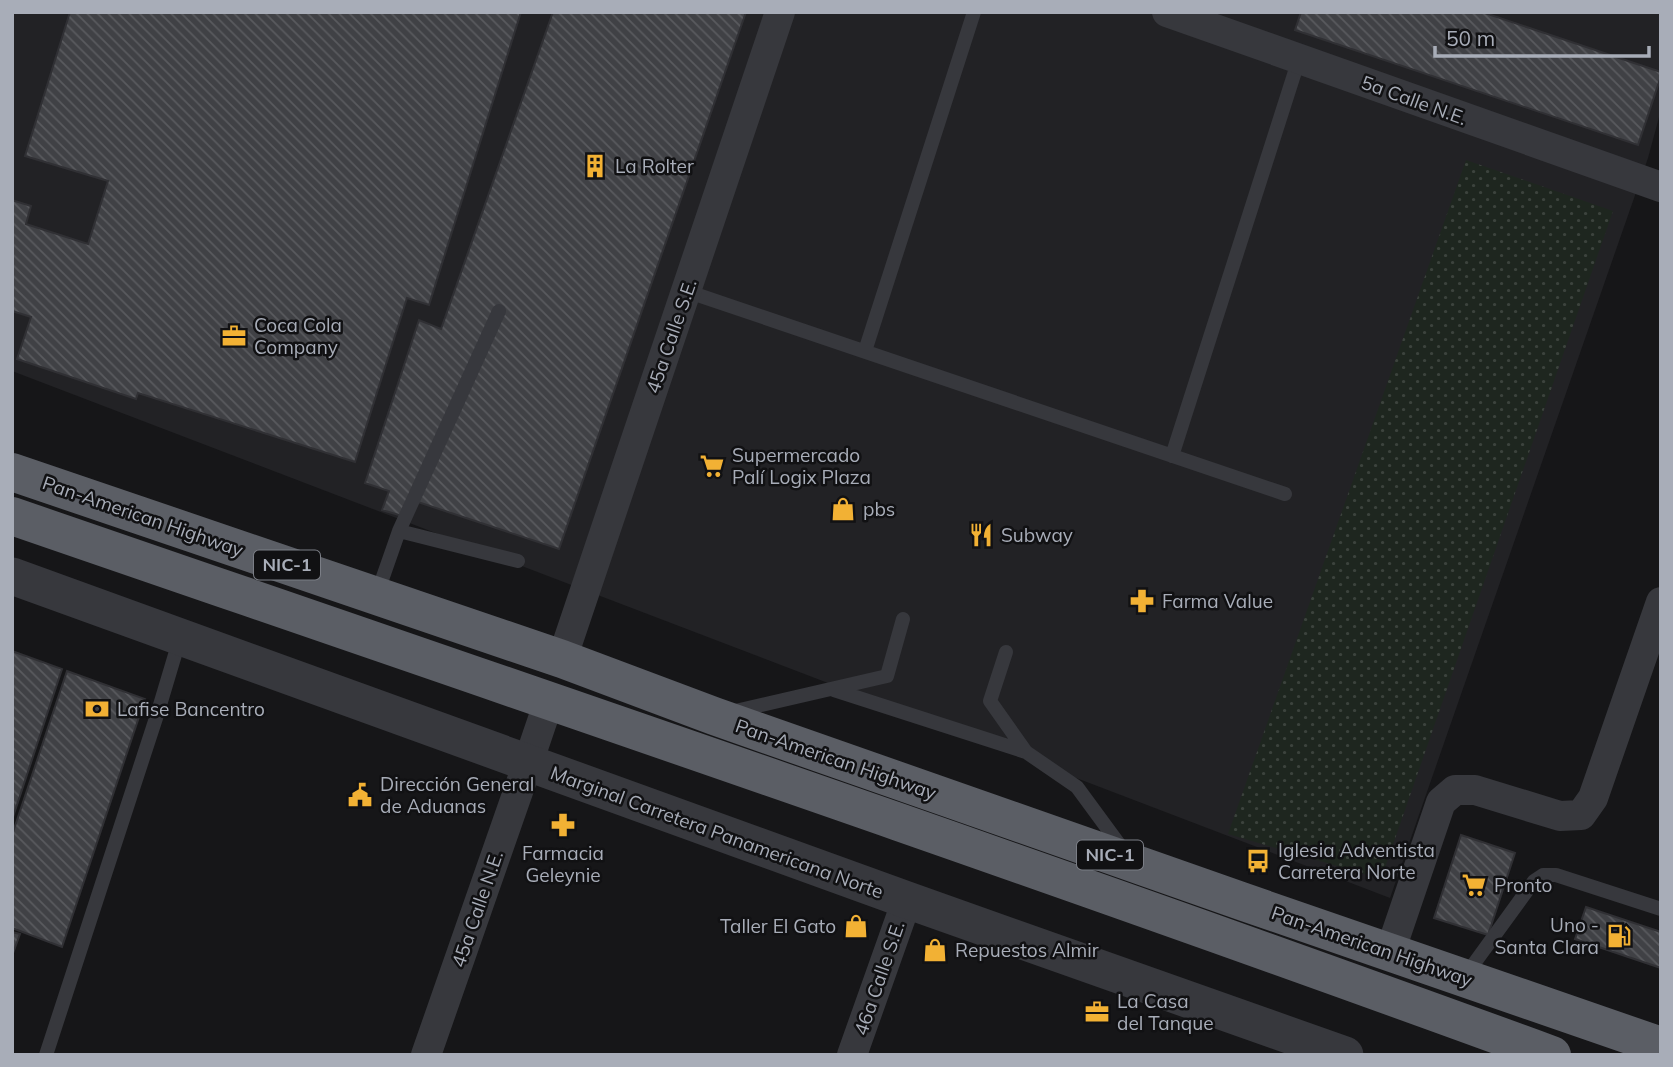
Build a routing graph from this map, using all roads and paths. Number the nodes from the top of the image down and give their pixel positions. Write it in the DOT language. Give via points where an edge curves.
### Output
graph roads {
  1 [pos="780,12"];
  2 [pos="974,12"];
  3 [pos="1167,12"];
  4 [pos="1299,59"];
  5 [pos="1661,187"];
  6 [pos="686,291"];
  7 [pos="499,311"];
  8 [pos="865,351"];
  9 [pos="1172,456"];
  10 [pos="12,472"];
  11 [pos="1284,494"];
  12 [pos="12,516"];
  13 [pos="399,531"];
  14 [pos="518,561"];
  15 [pos="12,576"];
  16 [pos="377,595"];
  17 [pos="1661,602"];
  18 [pos="903,619"];
  19 [pos="180,638"];
  20 [pos="1006,652"];
  21 [pos="562,659"];
  22 [pos="833,690"];
  23 [pos="549,701"];
  24 [pos="714,716"];
  25 [pos="1026,752"];
  26 [pos="528,763"];
  27 [pos="1133,863"];
  28 [pos="906,900"];
  29 [pos="1661,909"];
  30 [pos="1390,952"];
  31 [pos="1464,977"];
  32 [pos="1661,1046"];
  33 [pos="1301,1048"];
  34 [pos="46,1055"];
  35 [pos="426,1055"];
  36 [pos="852,1055"];
  37 [pos="1345,1055"];
  38 [pos="1552,1055"];
  1 -- 6 [label="street, 45a Calle S.E."];
  2 -- 8 [label="lane"];
  3 -- 4 [label="street, 5a Calle N.E."];
  4 -- 5 [label="street, 5a Calle N.E."];
  4 -- 9 [label="lane"];
  6 -- 8 [label="lane"];
  6 -- 21 [label="street, 45a Calle S.E."];
  7 -- 13 [label="lane"];
  8 -- 9 [label="lane"];
  9 -- 11 [label="lane"];
  10 -- 16 [label="highway, Pan-American Highway / NIC-1"];
  12 -- 23 [label="highway, Pan-American Highway / NIC-1"];
  13 -- 14 [label="lane"];
  13 -- 16 [label="lane"];
  15 -- 19 [label="street, Marginal Carretera Panamericana Norte"];
  16 -- 21 [label="highway, Pan-American Highway / NIC-1"];
  17 -- 30 [label="street" via="1593,798 1581,815 1560,816 1475,790 1455,790 1441,802"];
  18 -- 22 [label="lane" via="887,676"];
  19 -- 26 [label="street, Marginal Carretera Panamericana Norte"];
  19 -- 34 [label="lane"];
  20 -- 25 [label="lane" via="990,701"];
  21 -- 24 [label="highway, Pan-American Highway / NIC-1"];
  22 -- 24 [label="lane"];
  22 -- 25 [label="lane"];
  23 -- 26 [label="street"];
  23 -- 38 [label="highway, Pan-American Highway / NIC-1"];
  24 -- 27 [label="highway, Pan-American Highway / NIC-1"];
  25 -- 27 [label="lane" via="1077,787"];
  26 -- 28 [label="street, Marginal Carretera Panamericana Norte"];
  26 -- 35 [label="street, 45a Calle N.E."];
  27 -- 30 [label="highway, Pan-American Highway / NIC-1"];
  28 -- 33 [label="street, Marginal Carretera Panamericana Norte"];
  28 -- 36 [label="street, 46a Calle S.E."];
  29 -- 31 [label="lane" via="1556,875 1543,875"];
  30 -- 31 [label="highway, Pan-American Highway / NIC-1"];
  31 -- 32 [label="highway, Pan-American Highway / NIC-1"];
  33 -- 37 [label="street, Marginal Carretera Panamericana Norte"];
}
